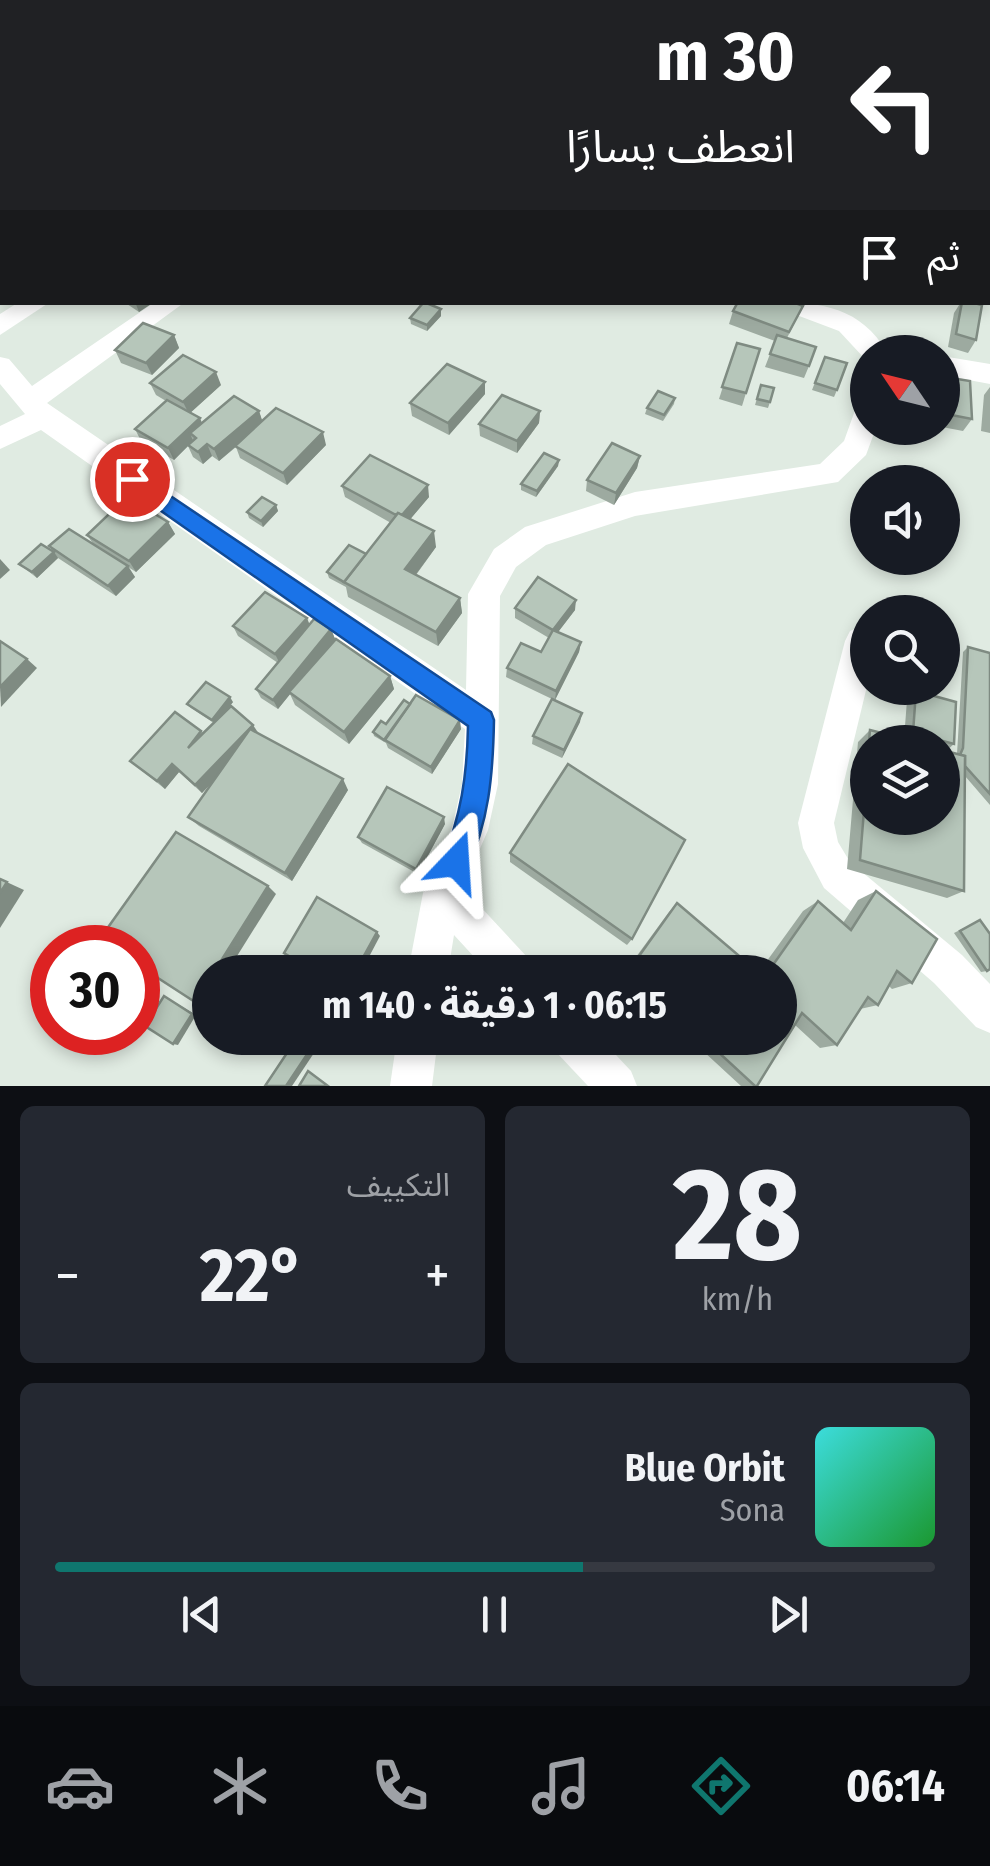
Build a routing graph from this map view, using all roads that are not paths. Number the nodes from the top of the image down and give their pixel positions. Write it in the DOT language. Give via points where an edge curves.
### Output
graph roads {
  1 [pos="33,305"];
  2 [pos="169,305"];
  3 [pos="796,305"];
  4 [pos="0,326"];
  5 [pos="866,335"];
  6 [pos="0,366"];
  7 [pos="960,368"];
  8 [pos="990,374"];
  9 [pos="37,408"];
  10 [pos="0,438"];
  11 [pos="857,445"];
  12 [pos="850,685"];
  13 [pos="482,720"];
  14 [pos="442,893"];
  15 [pos="431,955"];
  16 [pos="499,955"];
  17 [pos="990,1013"];
  18 [pos="416,1055"];
  19 [pos="588,1055"];
  20 [pos="411,1086"];
  21 [pos="616,1086"];
  1 -- 4 [label="street"];
  2 -- 9 [label="street"];
  3 -- 5 [label="street"];
  6 -- 9 [label="street"];
  7 -- 8 [label="street"];
  9 -- 10 [label="street"];
  9 -- 13 [label="street"];
  11 -- 13 [label="street" via="828,474 635,504 536,536 505,558 484,594"];
  12 -- 17 [label="street" via="816,824 821,848 837,875"];
  13 -- 14 [label="street" via="470,830"];
  14 -- 15 [label="street"];
  14 -- 16 [label="street"];
  18 -- 20 [label="street"];
  19 -- 21 [label="street"];
}
